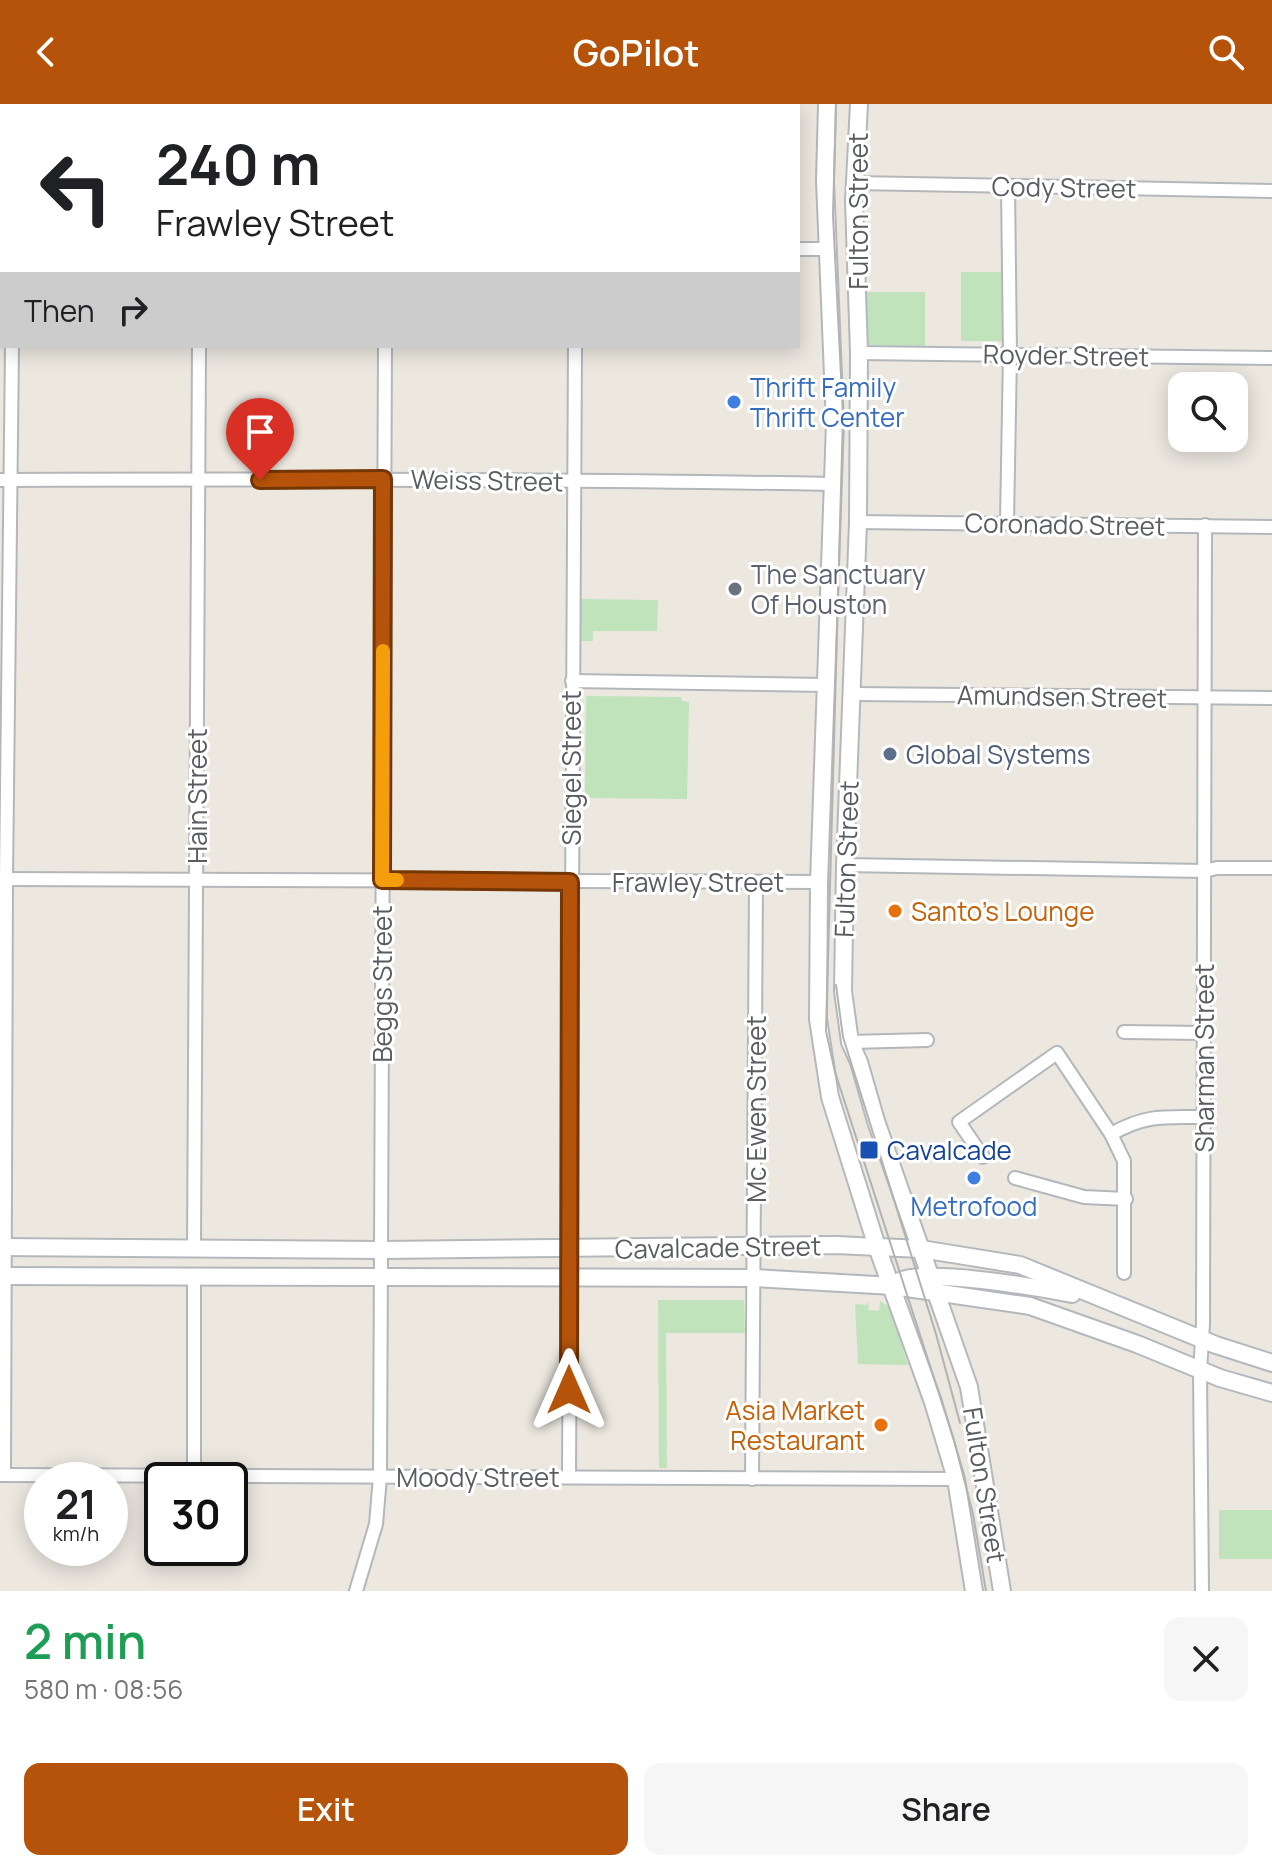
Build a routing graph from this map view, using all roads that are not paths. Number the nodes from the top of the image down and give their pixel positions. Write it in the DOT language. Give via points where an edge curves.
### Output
graph roads {
  1 [pos="827,104"];
  2 [pos="859,104"];
  3 [pos="856,183"];
  4 [pos="1008,186"];
  5 [pos="1272,191"];
  6 [pos="800,249"];
  7 [pos="827,249"];
  8 [pos="12,348"];
  9 [pos="199,348"];
  10 [pos="385,348"];
  11 [pos="575,348"];
  12 [pos="859,353"];
  13 [pos="1010,354"];
  14 [pos="1272,358"];
  15 [pos="383,479"];
  16 [pos="5,480"];
  17 [pos="199,480"];
  18 [pos="574,481"];
  19 [pos="831,484"];
  20 [pos="858,522"];
  21 [pos="1007,522"];
  22 [pos="1205,525"];
  23 [pos="1272,527"];
  24 [pos="572,681"];
  25 [pos="827,685"];
  26 [pos="852,694"];
  27 [pos="1204,698"];
  28 [pos="1272,698"];
  29 [pos="845,865"];
  30 [pos="1272,868"];
  31 [pos="1204,871"];
  32 [pos="3,879"];
  33 [pos="196,880"];
  34 [pos="382,880"];
  35 [pos="570,882"];
  36 [pos="819,882"];
  37 [pos="756,883"];
  38 [pos="1124,1032"];
  39 [pos="1204,1033"];
  40 [pos="927,1040"];
  41 [pos="850,1042"];
  42 [pos="1204,1117"];
  43 [pos="1111,1134"];
  44 [pos="983,1157"];
  45 [pos="1015,1178"];
  46 [pos="1126,1199"];
  47 [pos="755,1245"];
  48 [pos="2,1247"];
  49 [pos="194,1247"];
  50 [pos="877,1247"];
  51 [pos="569,1249"];
  52 [pos="921,1249"];
  53 [pos="382,1250"];
  54 [pos="1124,1273"];
  55 [pos="2,1276"];
  56 [pos="194,1278"];
  57 [pos="383,1278"];
  58 [pos="755,1278"];
  59 [pos="569,1279"];
  60 [pos="934,1284"];
  61 [pos="893,1286"];
  62 [pos="1109,1302"];
  63 [pos="1202,1339"];
  64 [pos="1272,1363"];
  65 [pos="1200,1371"];
  66 [pos="1272,1393"];
  67 [pos="194,1462"];
  68 [pos="2,1475"];
  69 [pos="144,1476"];
  70 [pos="248,1477"];
  71 [pos="380,1477"];
  72 [pos="569,1477"];
  73 [pos="752,1479"];
  74 [pos="956,1479"];
  75 [pos="356,1591"];
  76 [pos="974,1591"];
  77 [pos="1002,1591"];
  78 [pos="1202,1591"];
  1 -- 7 [label="main road, Fulton Street"];
  2 -- 3 [label="main road, Fulton Street"];
  3 -- 4 [label="street, Cody Street"];
  3 -- 12 [label="main road, Fulton Street"];
  4 -- 5 [label="street, Cody Street"];
  4 -- 13 [label="street"];
  6 -- 7 [label="street"];
  7 -- 19 [label="main road, Fulton Street" via="834,409"];
  8 -- 16 [label="street"];
  9 -- 17 [label="street, Hain Street"];
  10 -- 15 [label="street, Beggs Street"];
  11 -- 18 [label="street, Siegel Street"];
  12 -- 13 [label="street, Royder Street"];
  12 -- 20 [label="main road, Fulton Street"];
  13 -- 14 [label="street, Royder Street"];
  13 -- 21 [label="street"];
  15 -- 17 [label="street, Weiss Street"];
  15 -- 18 [label="street, Weiss Street"];
  15 -- 34 [label="street, Beggs Street"];
  16 -- 17 [label="street, Weiss Street"];
  16 -- 32 [label="street"];
  17 -- 33 [label="street, Hain Street"];
  18 -- 19 [label="street, Weiss Street"];
  18 -- 24 [label="street, Siegel Street"];
  19 -- 25 [label="main road, Fulton Street"];
  20 -- 21 [label="street, Coronado Street"];
  20 -- 26 [label="main road, Fulton Street"];
  21 -- 22 [label="street, Coronado Street"];
  22 -- 23 [label="street, Coronado Street"];
  22 -- 27 [label="street, Sharman Street"];
  24 -- 25 [label="street"];
  24 -- 35 [label="street, Siegel Street"];
  25 -- 36 [label="main road, Fulton Street"];
  26 -- 27 [label="street, Amundsen Street"];
  26 -- 29 [label="main road, Fulton Street"];
  27 -- 28 [label="street, Amundsen Street"];
  27 -- 31 [label="street, Sharman Street"];
  29 -- 31 [label="street"];
  29 -- 41 [label="main road, Fulton Street" via="843,991"];
  30 -- 31 [label="street"];
  31 -- 39 [label="street, Sharman Street"];
  32 -- 33 [label="street, Frawley Street"];
  32 -- 48 [label="street"];
  33 -- 34 [label="street, Frawley Street"];
  33 -- 49 [label="street, Hain Street"];
  34 -- 35 [label="street, Frawley Street"];
  34 -- 53 [label="street, Beggs Street"];
  35 -- 37 [label="street, Frawley Street"];
  35 -- 51 [label="street, Siegel Street"];
  36 -- 37 [label="street, Frawley Street"];
  36 -- 50 [label="main road, Fulton Street" via="818,1019 825,1073"];
  37 -- 47 [label="street, Mc Ewen Street"];
  38 -- 39 [label="street"];
  39 -- 42 [label="street, Sharman Street"];
  40 -- 41 [label="street"];
  41 -- 52 [label="main road, Fulton Street"];
  42 -- 43 [label="street" via="1153,1117"];
  42 -- 63 [label="street, Sharman Street"];
  43 -- 44 [label="street" via="1057,1053 959,1122"];
  43 -- 46 [label="street" via="1124,1161"];
  45 -- 46 [label="street" via="1084,1197"];
  46 -- 54 [label="street"];
  47 -- 50 [label="main road, Cavalcade Street"];
  47 -- 51 [label="main road, Cavalcade Street"];
  47 -- 58 [label="street, Mc Ewen Street"];
  48 -- 49 [label="main road, Cavalcade Street"];
  48 -- 55 [label="street"];
  49 -- 53 [label="main road, Cavalcade Street"];
  50 -- 52 [label="main road, Cavalcade Street"];
  50 -- 61 [label="main road, Fulton Street"];
  51 -- 53 [label="main road, Cavalcade Street"];
  51 -- 59 [label="street, Siegel Street"];
  52 -- 60 [label="main road, Fulton Street"];
  52 -- 62 [label="main road, Cavalcade Street" via="1020,1265"];
  53 -- 57 [label="street, Beggs Street"];
  55 -- 56 [label="main road, Cavalcade Street"];
  55 -- 68 [label="street"];
  56 -- 57 [label="main road, Cavalcade Street"];
  56 -- 67 [label="street"];
  57 -- 59 [label="main road, Cavalcade Street"];
  57 -- 71 [label="street, Beggs Street"];
  58 -- 59 [label="main road, Cavalcade Street"];
  58 -- 61 [label="main road, Cavalcade Street"];
  58 -- 73 [label="street, Mc Ewen Street"];
  59 -- 72 [label="street, Siegel Street"];
  60 -- 61 [label="main road, Cavalcade Street" via="902,1279"];
  60 -- 62 [label="main road" via="1032,1287"];
  60 -- 65 [label="main road" via="1030,1306"];
  60 -- 77 [label="main road, Fulton Street" via="969,1387"];
  61 -- 74 [label="main road, Fulton Street"];
  62 -- 63 [label="main road, Cavalcade Street"];
  63 -- 64 [label="main road, Cavalcade Street"];
  63 -- 65 [label="street, Sharman Street"];
  65 -- 66 [label="main road"];
  65 -- 78 [label="street, Sharman Street"];
  68 -- 69 [label="street, Moody Street"];
  70 -- 71 [label="street, Moody Street"];
  71 -- 72 [label="street, Moody Street"];
  71 -- 75 [label="street, Beggs Street" via="376,1524"];
  72 -- 73 [label="street, Moody Street"];
  73 -- 74 [label="street, Moody Street"];
  74 -- 76 [label="main road, Fulton Street"];
}
